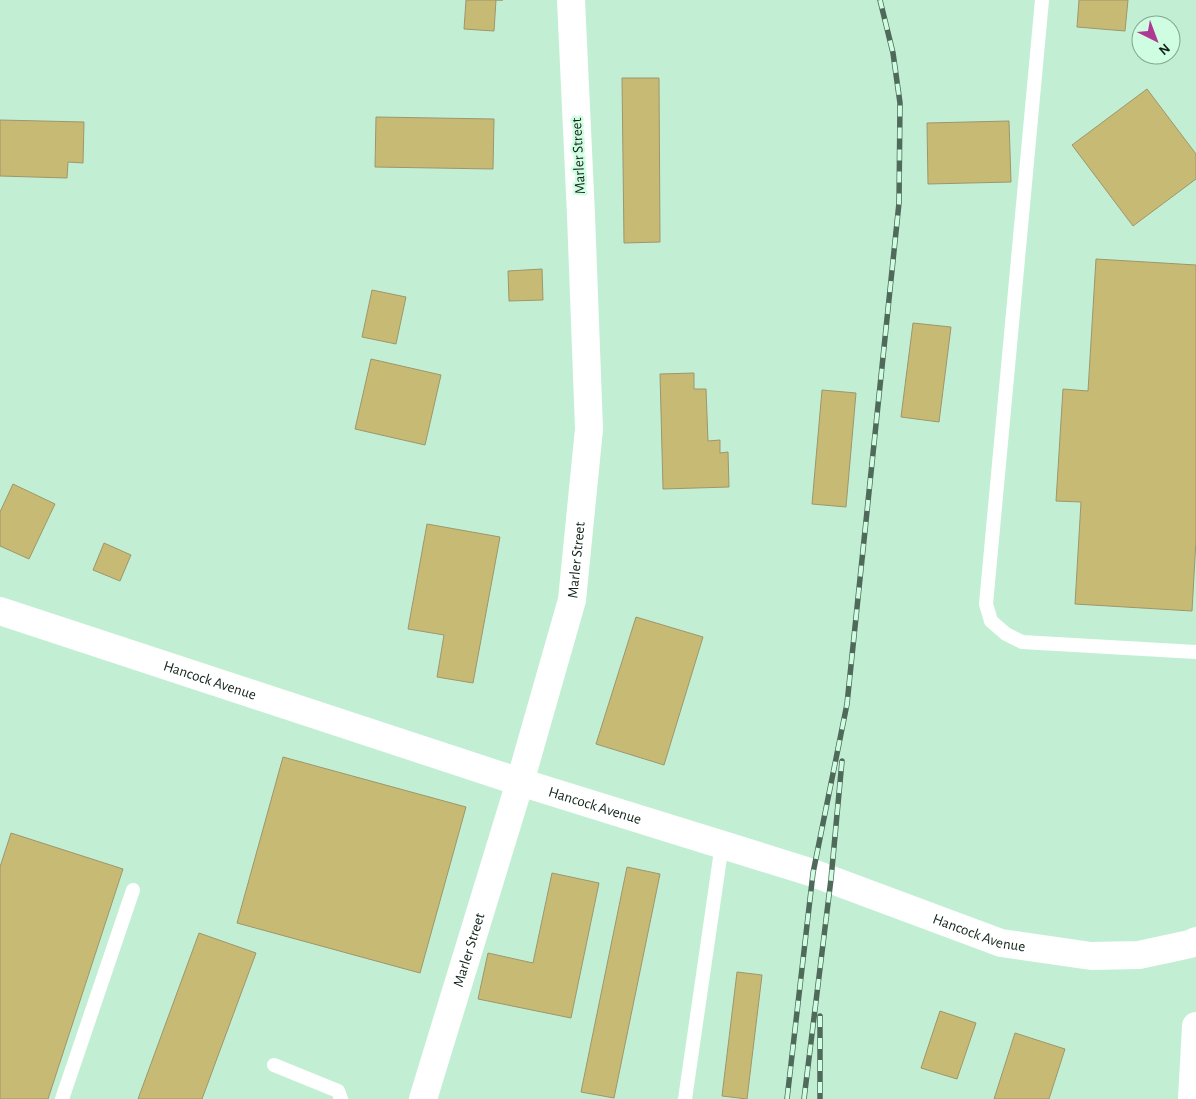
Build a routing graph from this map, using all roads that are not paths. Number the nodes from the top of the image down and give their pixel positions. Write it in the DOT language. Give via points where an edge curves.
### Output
graph roads {
  1 [pos="571,0"];
  2 [pos="1042,0"];
  3 [pos="0,611"];
  4 [pos="1196,652"];
  5 [pos="520,782"];
  6 [pos="722,844"];
  7 [pos="133,890"];
  8 [pos="1196,941"];
  9 [pos="1196,1026"];
  10 [pos="274,1065"];
  11 [pos="62,1099"];
  12 [pos="341,1099"];
  13 [pos="423,1099"];
  14 [pos="685,1099"];
  15 [pos="1192,1099"];
  1 -- 5 [label="street, Marler Street" via="589,429 572,600"];
  2 -- 4 [label="lane" via="986,604 992,621 1006,634 1022,642"];
  3 -- 5 [label="street, Hancock Avenue"];
  5 -- 6 [label="street, Hancock Avenue"];
  5 -- 13 [label="street, Marler Street"];
  6 -- 8 [label="street, Hancock Avenue" via="813,873 1001,944 1091,956 1140,955"];
  6 -- 14 [label="lane"];
  7 -- 11 [label="lane"];
  9 -- 15 [label="street"];
  10 -- 12 [label="lane" via="338,1091"];
}
